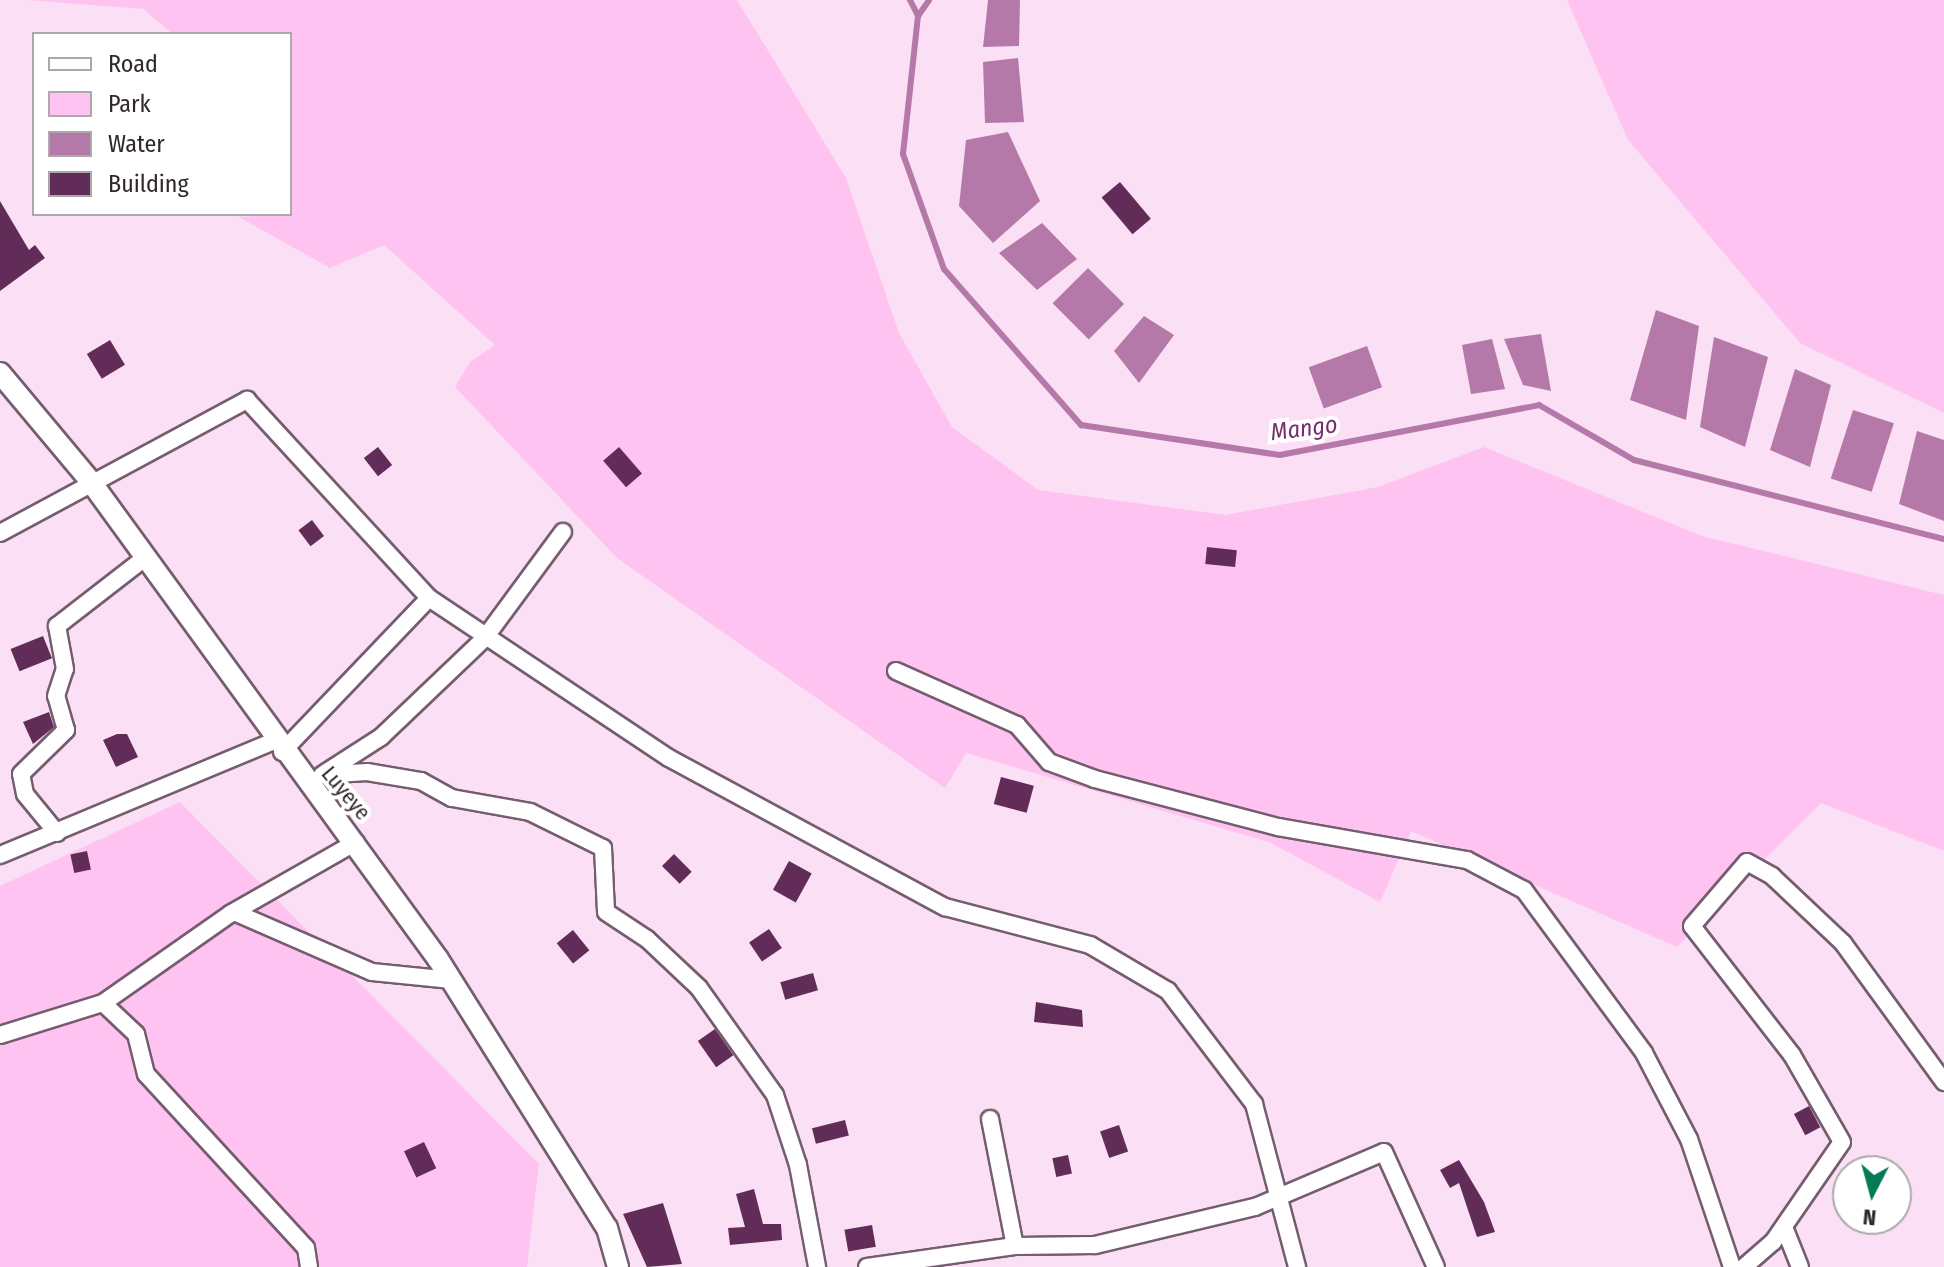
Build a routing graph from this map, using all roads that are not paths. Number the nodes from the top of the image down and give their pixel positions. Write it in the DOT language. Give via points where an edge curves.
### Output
graph roads {
  1 [pos="0,373"];
  2 [pos="91,482"];
  3 [pos="563,532"];
  4 [pos="0,533"];
  5 [pos="146,557"];
  6 [pos="429,598"];
  7 [pos="484,639"];
  8 [pos="896,671"];
  9 [pos="278,747"];
  10 [pos="314,779"];
  11 [pos="57,833"];
  12 [pos="356,842"];
  13 [pos="0,855"];
  14 [pos="234,912"];
  15 [pos="452,980"];
  16 [pos="103,1003"];
  17 [pos="0,1035"];
  18 [pos="1944,1082"];
  19 [pos="990,1119"];
  20 [pos="1279,1199"];
  21 [pos="1784,1227"];
  22 [pos="1015,1246"];
  23 [pos="1433,1264"];
  24 [pos="309,1267"];
  25 [pos="618,1267"];
  26 [pos="817,1267"];
  27 [pos="867,1267"];
  28 [pos="1297,1267"];
  29 [pos="1732,1267"];
  30 [pos="1744,1267"];
  31 [pos="1800,1267"];
  1 -- 2 [label="street, Luyeye"];
  2 -- 4 [label="street"];
  2 -- 5 [label="street, Luyeye"];
  2 -- 6 [label="street" via="247,400"];
  3 -- 7 [label="street"];
  5 -- 9 [label="street, Luyeye"];
  5 -- 11 [label="street" via="57,626 65,669 56,696 66,730 21,774 25,794"];
  6 -- 7 [label="street"];
  6 -- 9 [label="street"];
  7 -- 10 [label="street" via="381,737"];
  7 -- 20 [label="street" via="669,758 843,858 971,916 1102,950 1168,991 1254,1104"];
  8 -- 29 [label="street" via="1017,725 1049,762 1095,779 1278,827 1467,860 1524,890 1644,1053 1689,1139"];
  9 -- 10 [label="street, Luyeye"];
  9 -- 11 [label="street"];
  10 -- 12 [label="street, Luyeye"];
  10 -- 26 [label="street" via="367,772 421,781 452,798 530,812 603,848 606,912 699,988 775,1095 798,1165"];
  11 -- 13 [label="street"];
  12 -- 14 [label="street"];
  12 -- 15 [label="street, Luyeye"];
  14 -- 15 [label="street" via="372,972"];
  14 -- 16 [label="street"];
  15 -- 25 [label="street, Luyeye" via="607,1228"];
  16 -- 17 [label="street"];
  16 -- 24 [label="street" via="136,1034 146,1074 306,1248"];
  18 -- 21 [label="street" via="1843,943 1772,876 1747,862 1692,926 1792,1055 1842,1142"];
  19 -- 22 [label="street"];
  20 -- 22 [label="street" via="1095,1245"];
  20 -- 23 [label="street" via="1384,1152"];
  20 -- 28 [label="street"];
  21 -- 30 [label="street"];
  21 -- 31 [label="street"];
  22 -- 27 [label="street"];
}
